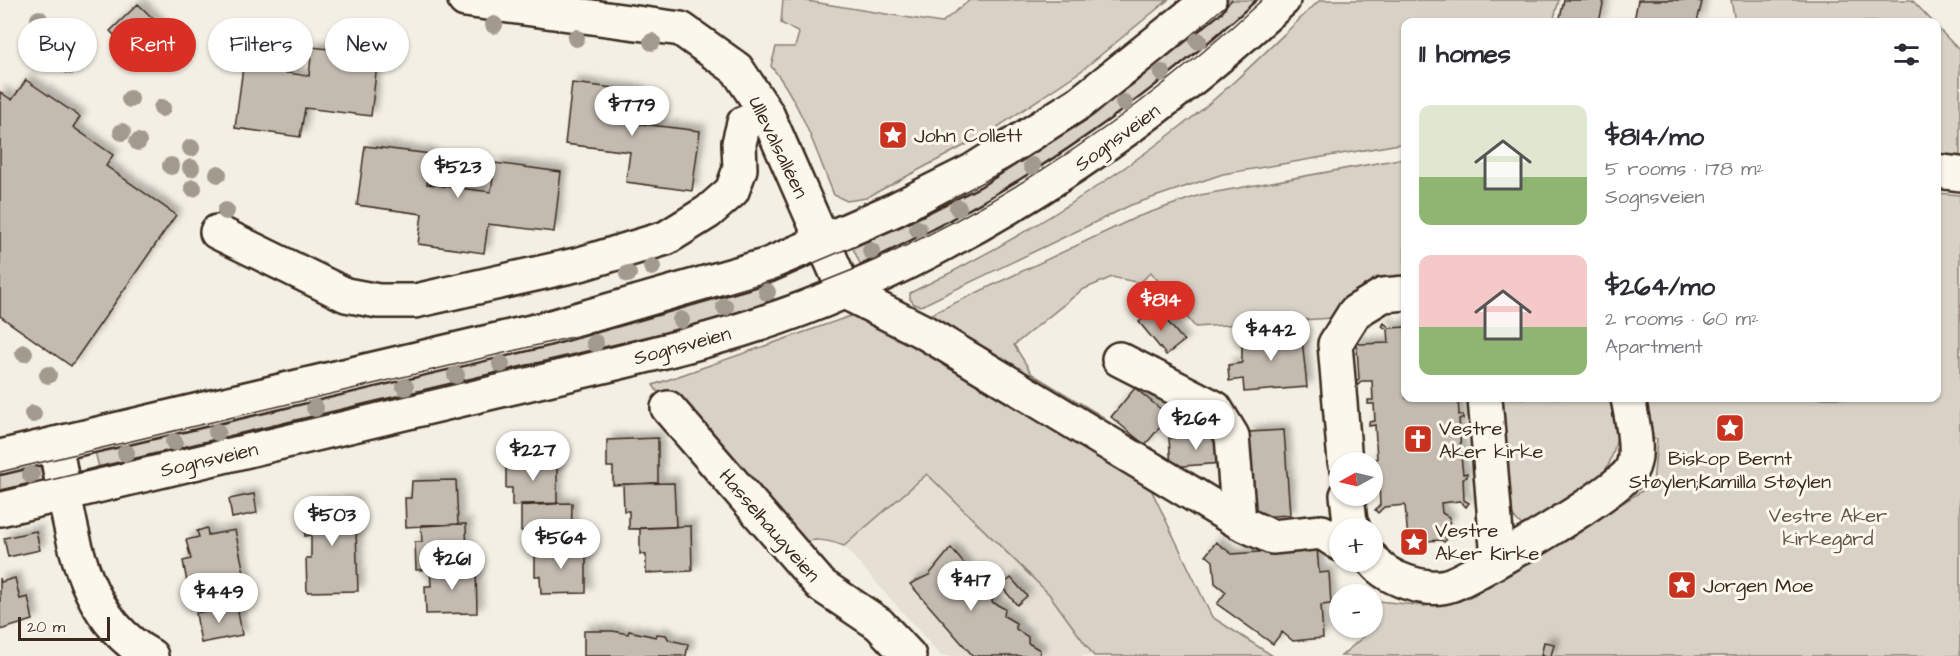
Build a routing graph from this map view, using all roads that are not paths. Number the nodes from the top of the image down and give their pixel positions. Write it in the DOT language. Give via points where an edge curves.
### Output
graph roads {
  1 [pos="465,0"];
  2 [pos="1209,0"];
  3 [pos="1283,0"];
  4 [pos="767,114"];
  5 [pos="1941,172"];
  6 [pos="1960,174"];
  7 [pos="217,232"];
  8 [pos="823,243"];
  9 [pos="844,292"];
  10 [pos="1401,293"];
  11 [pos="1119,359"];
  12 [pos="1485,402"];
  13 [pos="1629,402"];
  14 [pos="668,408"];
  15 [pos="54,444"];
  16 [pos="1344,452"];
  17 [pos="0,457"];
  18 [pos="64,493"];
  19 [pos="0,509"];
  20 [pos="1239,522"];
  21 [pos="1329,537"];
  22 [pos="1498,559"];
  23 [pos="1383,569"];
  24 [pos="151,656"];
  25 [pos="909,656"];
  1 -- 4 [label="main road, Ullevålsalléen" via="681,29 737,69"];
  2 -- 8 [label="main road" via="1133,63 1035,134 939,189"];
  3 -- 9 [label="main road, Sognsveien" via="1160,106 1101,150 991,219"];
  4 -- 7 [label="main road" via="744,123 739,143 740,169 732,191 708,212 666,238 503,283 415,301 378,301 346,295"];
  4 -- 8 [label="main road, Ullevålsalléen"];
  5 -- 6 [label="main road"];
  8 -- 9 [label="main road, Ullevålsalléen"];
  8 -- 15 [label="main road" via="768,265 544,329"];
  9 -- 18 [label="main road, Sognsveien" via="787,314 664,351"];
  9 -- 20 [label="main road" via="918,328"];
  10 -- 16 [label="main road" via="1383,295 1355,312 1335,344"];
  11 -- 20 [label="main road" via="1215,408 1232,436"];
  12 -- 22 [label="main road"];
  13 -- 22 [label="main road" via="1635,444 1631,470 1597,501"];
  14 -- 25 [label="main road, Hasselhaugveien" via="821,585 879,624"];
  15 -- 17 [label="main road"];
  15 -- 18 [label="main road"];
  18 -- 19 [label="main road, Sognsveien"];
  18 -- 24 [label="main road" via="80,562 100,609 123,636"];
  20 -- 21 [label="main road" via="1272,537 1322,532"];
  22 -- 23 [label="main road" via="1449,586 1439,587 1420,588"];
}
